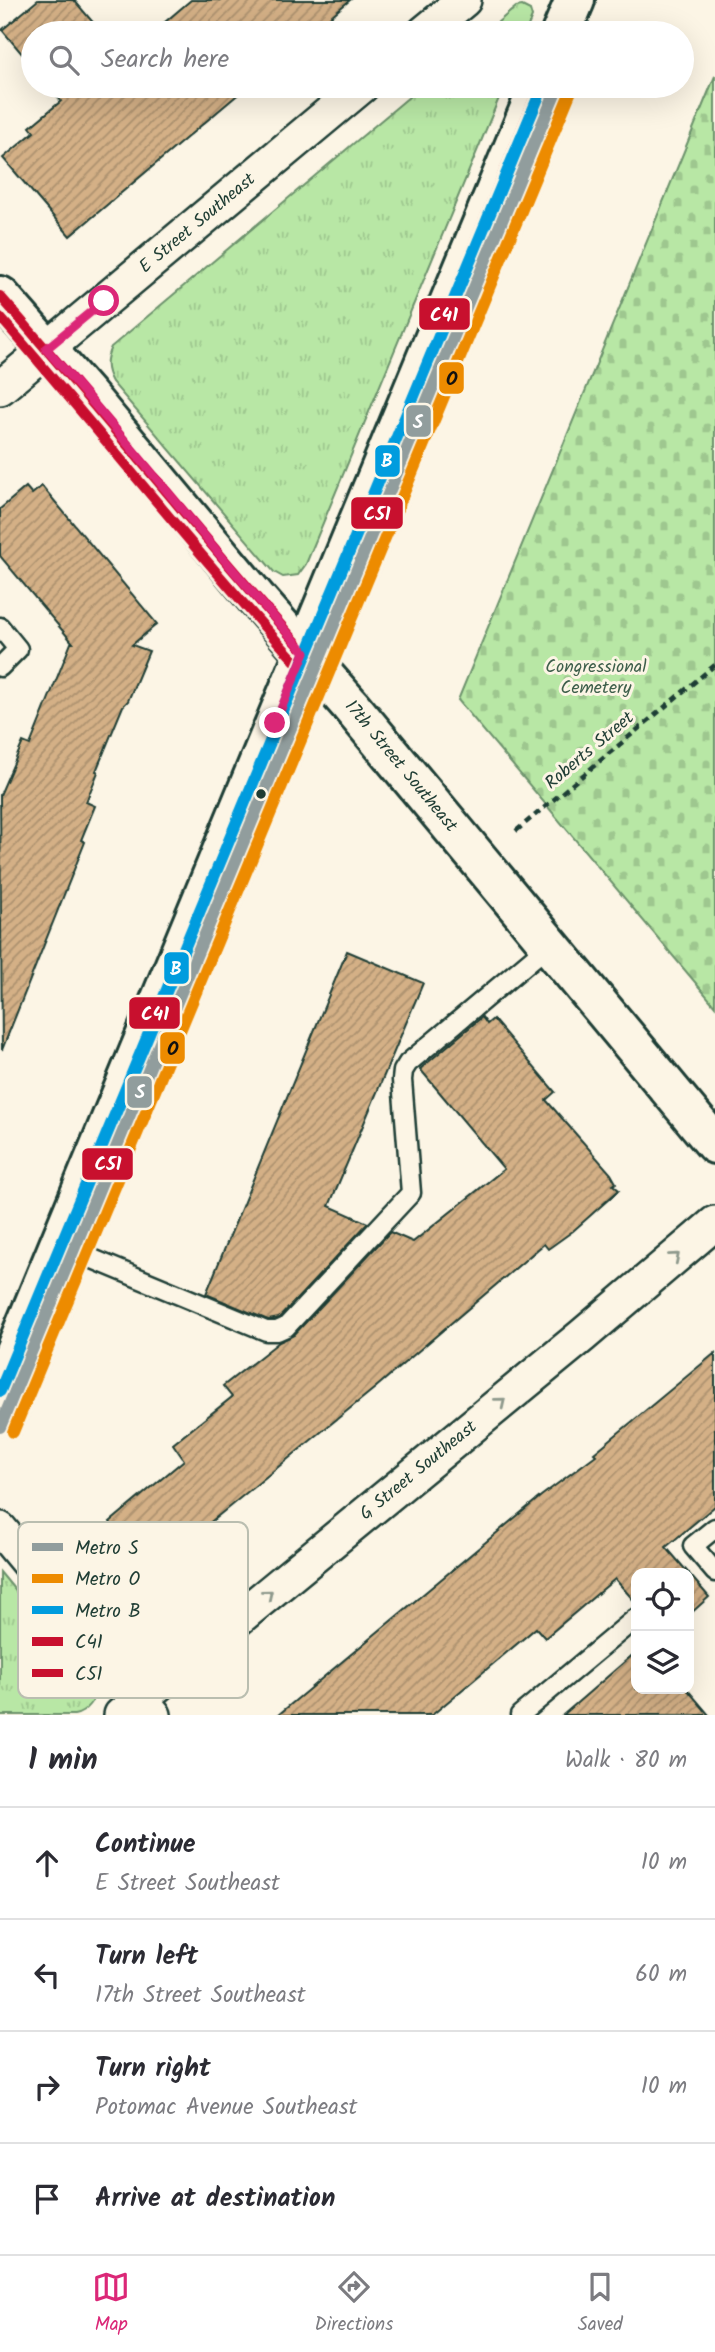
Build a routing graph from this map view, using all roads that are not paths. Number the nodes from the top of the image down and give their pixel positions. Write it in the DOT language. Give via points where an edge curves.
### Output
graph roads {
  1 [pos="464,0"];
  2 [pos="575,0"];
  3 [pos="439,21"];
  4 [pos="566,21"];
  5 [pos="348,98"];
  6 [pos="534,98"];
  7 [pos="0,296"];
  8 [pos="46,349"];
  9 [pos="0,388"];
  10 [pos="0,627"];
  11 [pos="305,652"];
  12 [pos="0,667"];
  13 [pos="550,944"];
  14 [pos="715,1144"];
  15 [pos="715,1223"];
  16 [pos="59,1245"];
  17 [pos="0,1388"];
  18 [pos="715,1528"];
  19 [pos="0,1529"];
  20 [pos="18,1552"];
  21 [pos="715,1572"];
  22 [pos="248,1618"];
  23 [pos="631,1622"];
  24 [pos="153,1698"];
  25 [pos="139,1710"];
  26 [pos="522,1715"];
  1 -- 3 [label="street"];
  2 -- 4 [label="main road"];
  5 -- 8 [label="street, E Street Southeast"];
  6 -- 11 [label="main road"];
  7 -- 8 [label="main road, 17th Street Southeast"];
  8 -- 9 [label="street, E Street Southeast"];
  8 -- 11 [label="main road, 17th Street Southeast"];
  10 -- 12 [label="lane" via="18,649"];
  11 -- 13 [label="main road, 17th Street Southeast"];
  11 -- 16 [label="main road"];
  13 -- 14 [label="main road, 17th Street Southeast"];
  13 -- 16 [label="lane" via="408,1063 402,1080 411,1193 286,1327 266,1331"];
  22 -- 15 [label="street, G Street Southeast, one-way"];
  16 -- 17 [label="main road"];
  18 -- 21 [label="lane" via="694,1546"];
  19 -- 20 [label="street"];
  23 -- 26 [label="lane"];
  25 -- 24 [label="street, G Street Southeast, one-way"];
}
